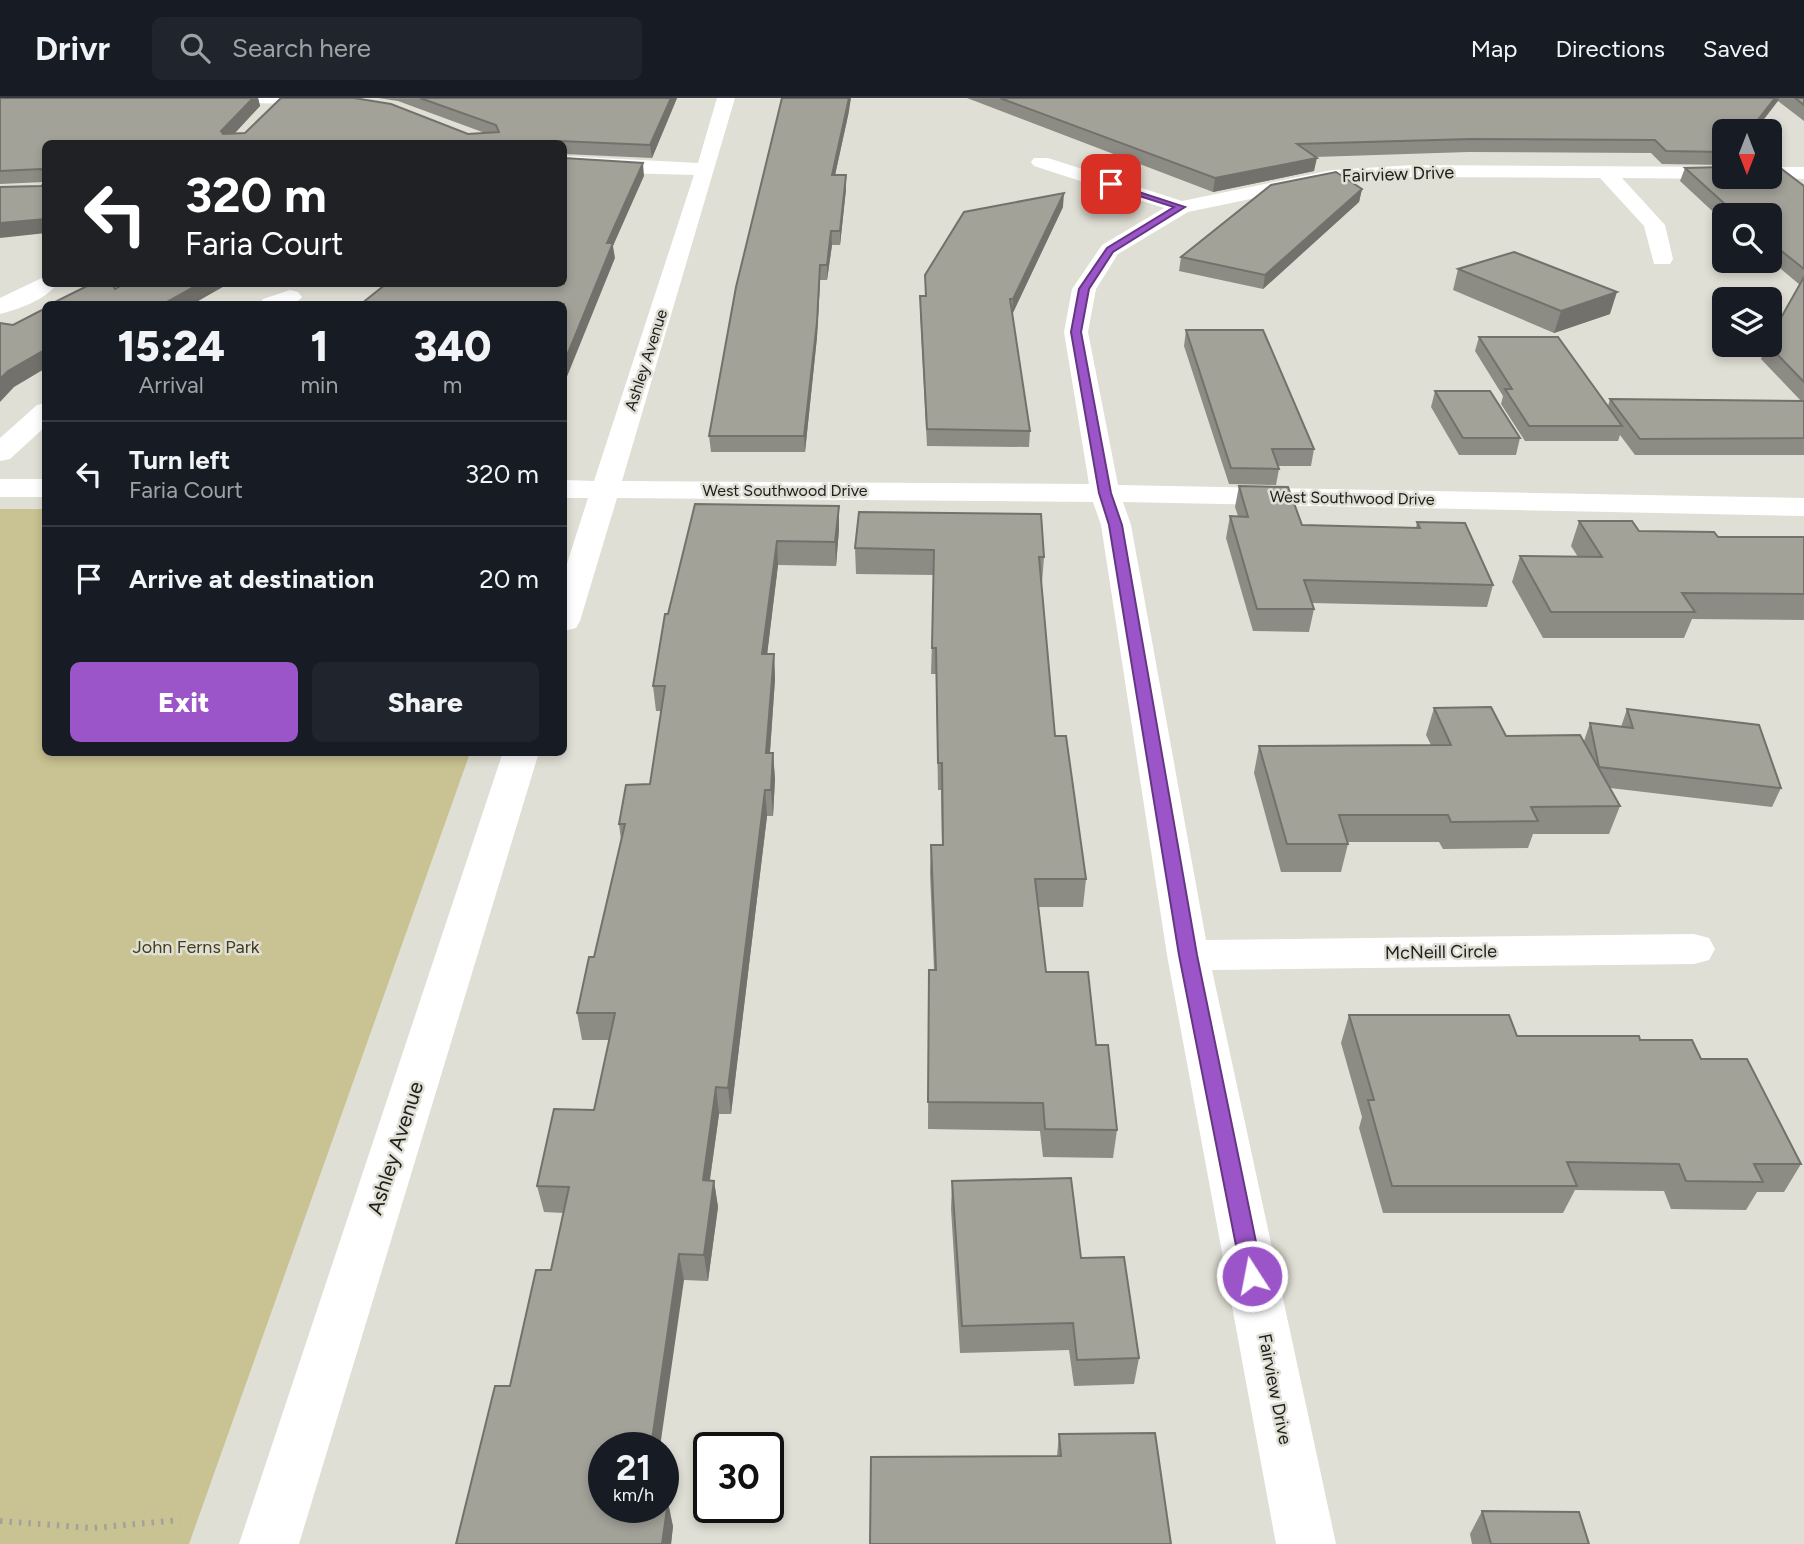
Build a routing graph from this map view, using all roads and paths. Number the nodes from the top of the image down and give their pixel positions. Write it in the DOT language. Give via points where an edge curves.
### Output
graph roads {
  1 [pos="249,98"];
  2 [pos="726,98"];
  3 [pos="281,99"];
  4 [pos="347,101"];
  5 [pos="266,116"];
  6 [pos="567,162"];
  7 [pos="1041,162"];
  8 [pos="706,169"];
  9 [pos="1606,173"];
  10 [pos="1712,173"];
  11 [pos="1782,173"];
  12 [pos="1804,173"];
  13 [pos="1181,207"];
  14 [pos="1662,259"];
  15 [pos="42,286"];
  16 [pos="0,307"];
  17 [pos="42,415"];
  18 [pos="0,453"];
  19 [pos="0,488"];
  20 [pos="42,488"];
  21 [pos="567,489"];
  22 [pos="607,489"];
  23 [pos="1105,493"];
  24 [pos="1804,507"];
  25 [pos="567,612"];
  26 [pos="520,756"];
  27 [pos="1694,949"];
  28 [pos="1188,955"];
  29 [pos="180,1520"];
  30 [pos="0,1521"];
  31 [pos="269,1544"];
  32 [pos="1306,1544"];
  1 -- 3 [label="street"];
  2 -- 8 [label="street, Ashley Avenue"];
  3 -- 4 [label="street"];
  3 -- 5 [label="street"];
  6 -- 8 [label="street"];
  7 -- 13 [label="street"];
  8 -- 22 [label="street, Ashley Avenue"];
  9 -- 10 [label="street, Fairview Drive"];
  9 -- 13 [label="street, Fairview Drive" via="1332,176"];
  9 -- 14 [label="street" via="1654,225"];
  11 -- 12 [label="street"];
  13 -- 23 [label="street, Fairview Drive" via="1110,250 1084,289 1076,332"];
  15 -- 16 [label="street"];
  17 -- 18 [label="street"];
  19 -- 20 [label="street"];
  21 -- 22 [label="street, West Southwood Drive"];
  22 -- 23 [label="street, West Southwood Drive"];
  22 -- 25 [label="street, Ashley Avenue"];
  23 -- 24 [label="street, West Southwood Drive"];
  23 -- 28 [label="street, Fairview Drive" via="1116,525"];
  26 -- 31 [label="street, Ashley Avenue"];
  27 -- 28 [label="street, McNeill Circle"];
  28 -- 32 [label="street, Fairview Drive"];
  29 -- 30 [label="path" via="92,1528"];
}
